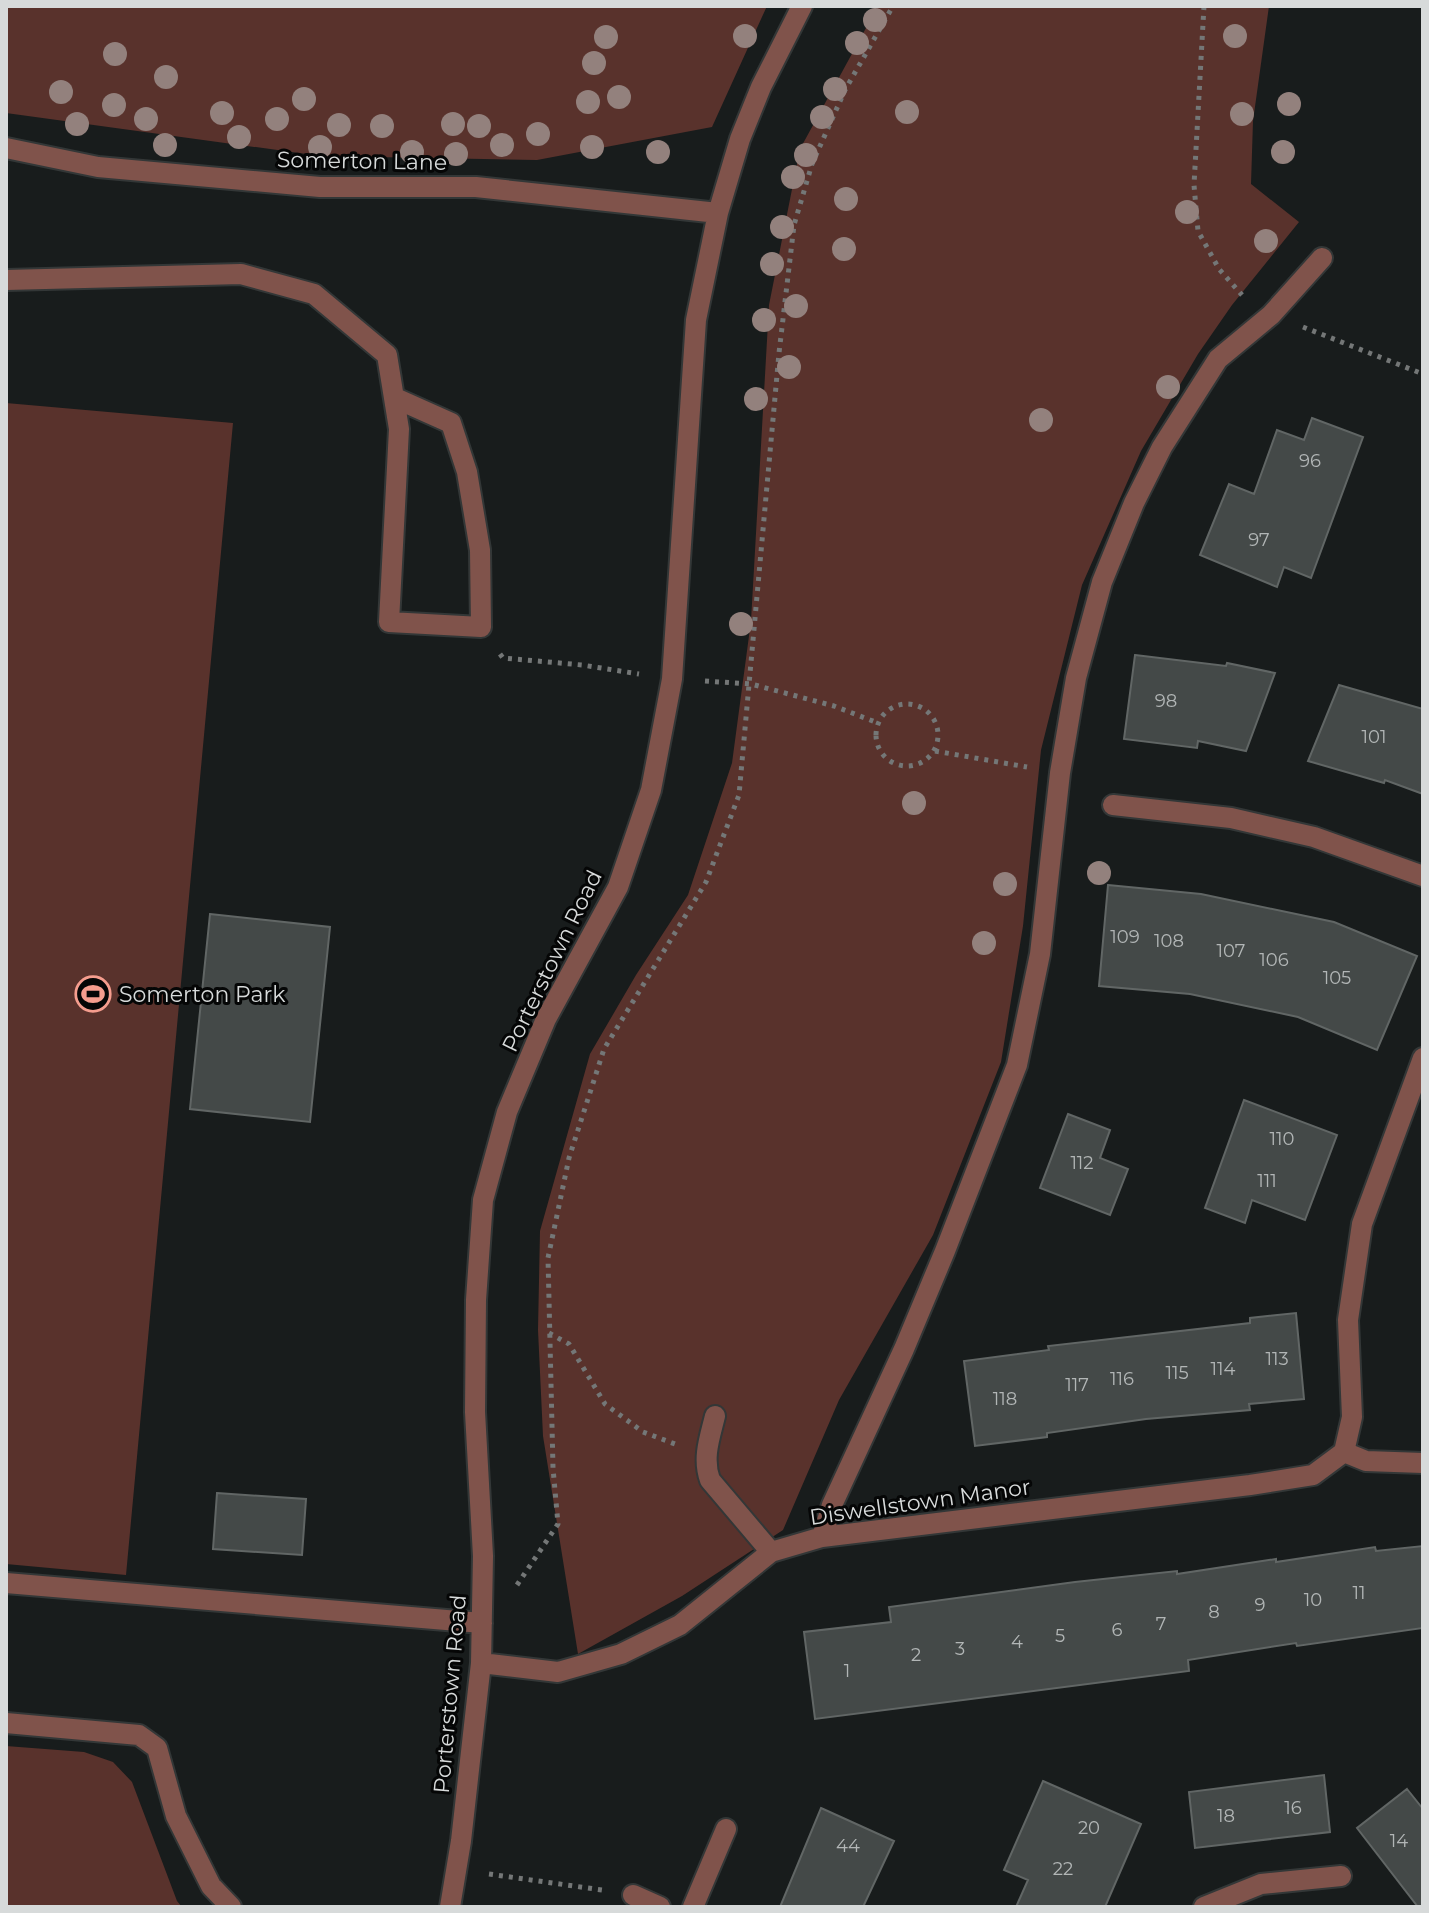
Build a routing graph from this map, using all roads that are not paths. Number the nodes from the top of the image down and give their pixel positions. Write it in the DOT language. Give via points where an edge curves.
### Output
graph roads {
  1 [pos="802,6"];
  2 [pos="6,148"];
  3 [pos="718,213"];
  4 [pos="1322,258"];
  5 [pos="6,280"];
  6 [pos="395,398"];
  7 [pos="1113,805"];
  8 [pos="1423,876"];
  9 [pos="1423,1058"];
  10 [pos="715,1416"];
  11 [pos="1344,1452"];
  12 [pos="1423,1463"];
  13 [pos="822,1537"];
  14 [pos="771,1552"];
  15 [pos="6,1583"];
  16 [pos="482,1623"];
  17 [pos="481,1663"];
  18 [pos="6,1723"];
  19 [pos="726,1829"];
  20 [pos="1341,1876"];
  21 [pos="633,1895"];
  22 [pos="231,1907"];
  23 [pos="450,1907"];
  24 [pos="660,1907"];
  25 [pos="693,1907"];
  26 [pos="1204,1907"];
  1 -- 3 [label="street, Porterstown Road" via="761,87"];
  2 -- 3 [label="street, Somerton Lane" via="98,167 320,187 476,187"];
  3 -- 16 [label="street, Porterstown Road" via="696,320 672,679 651,790 618,887 546,1019 507,1112 483,1200 475,1412"];
  4 -- 13 [label="street" via="1271,315 1218,359 1162,447 1102,582 1076,678 1040,954 1017,1065 940,1265"];
  5 -- 6 [label="street" via="241,274 314,294 387,355"];
  6 -- 6 [label="street" via="399,429 389,622 481,627 480,550 467,472 451,423"];
  7 -- 8 [label="street" via="1231,818 1314,837"];
  9 -- 11 [label="street" via="1362,1224 1348,1320 1352,1417"];
  10 -- 14 [label="street" via="706,1453 710,1480"];
  11 -- 12 [label="street" via="1366,1461"];
  11 -- 13 [label="street, Diswellstown Manor" via="1313,1475"];
  13 -- 14 [label="street, Diswellstown Manor"];
  14 -- 17 [label="street, Diswellstown Manor" via="680,1625 621,1654 558,1672"];
  15 -- 16 [label="street"];
  16 -- 17 [label="street, Porterstown Road"];
  17 -- 23 [label="street, Porterstown Road"];
  18 -- 22 [label="street" via="139,1735 157,1748 176,1816 211,1886"];
  19 -- 25 [label="street"];
  20 -- 26 [label="street" via="1261,1884"];
  21 -- 24 [label="street"];
}
